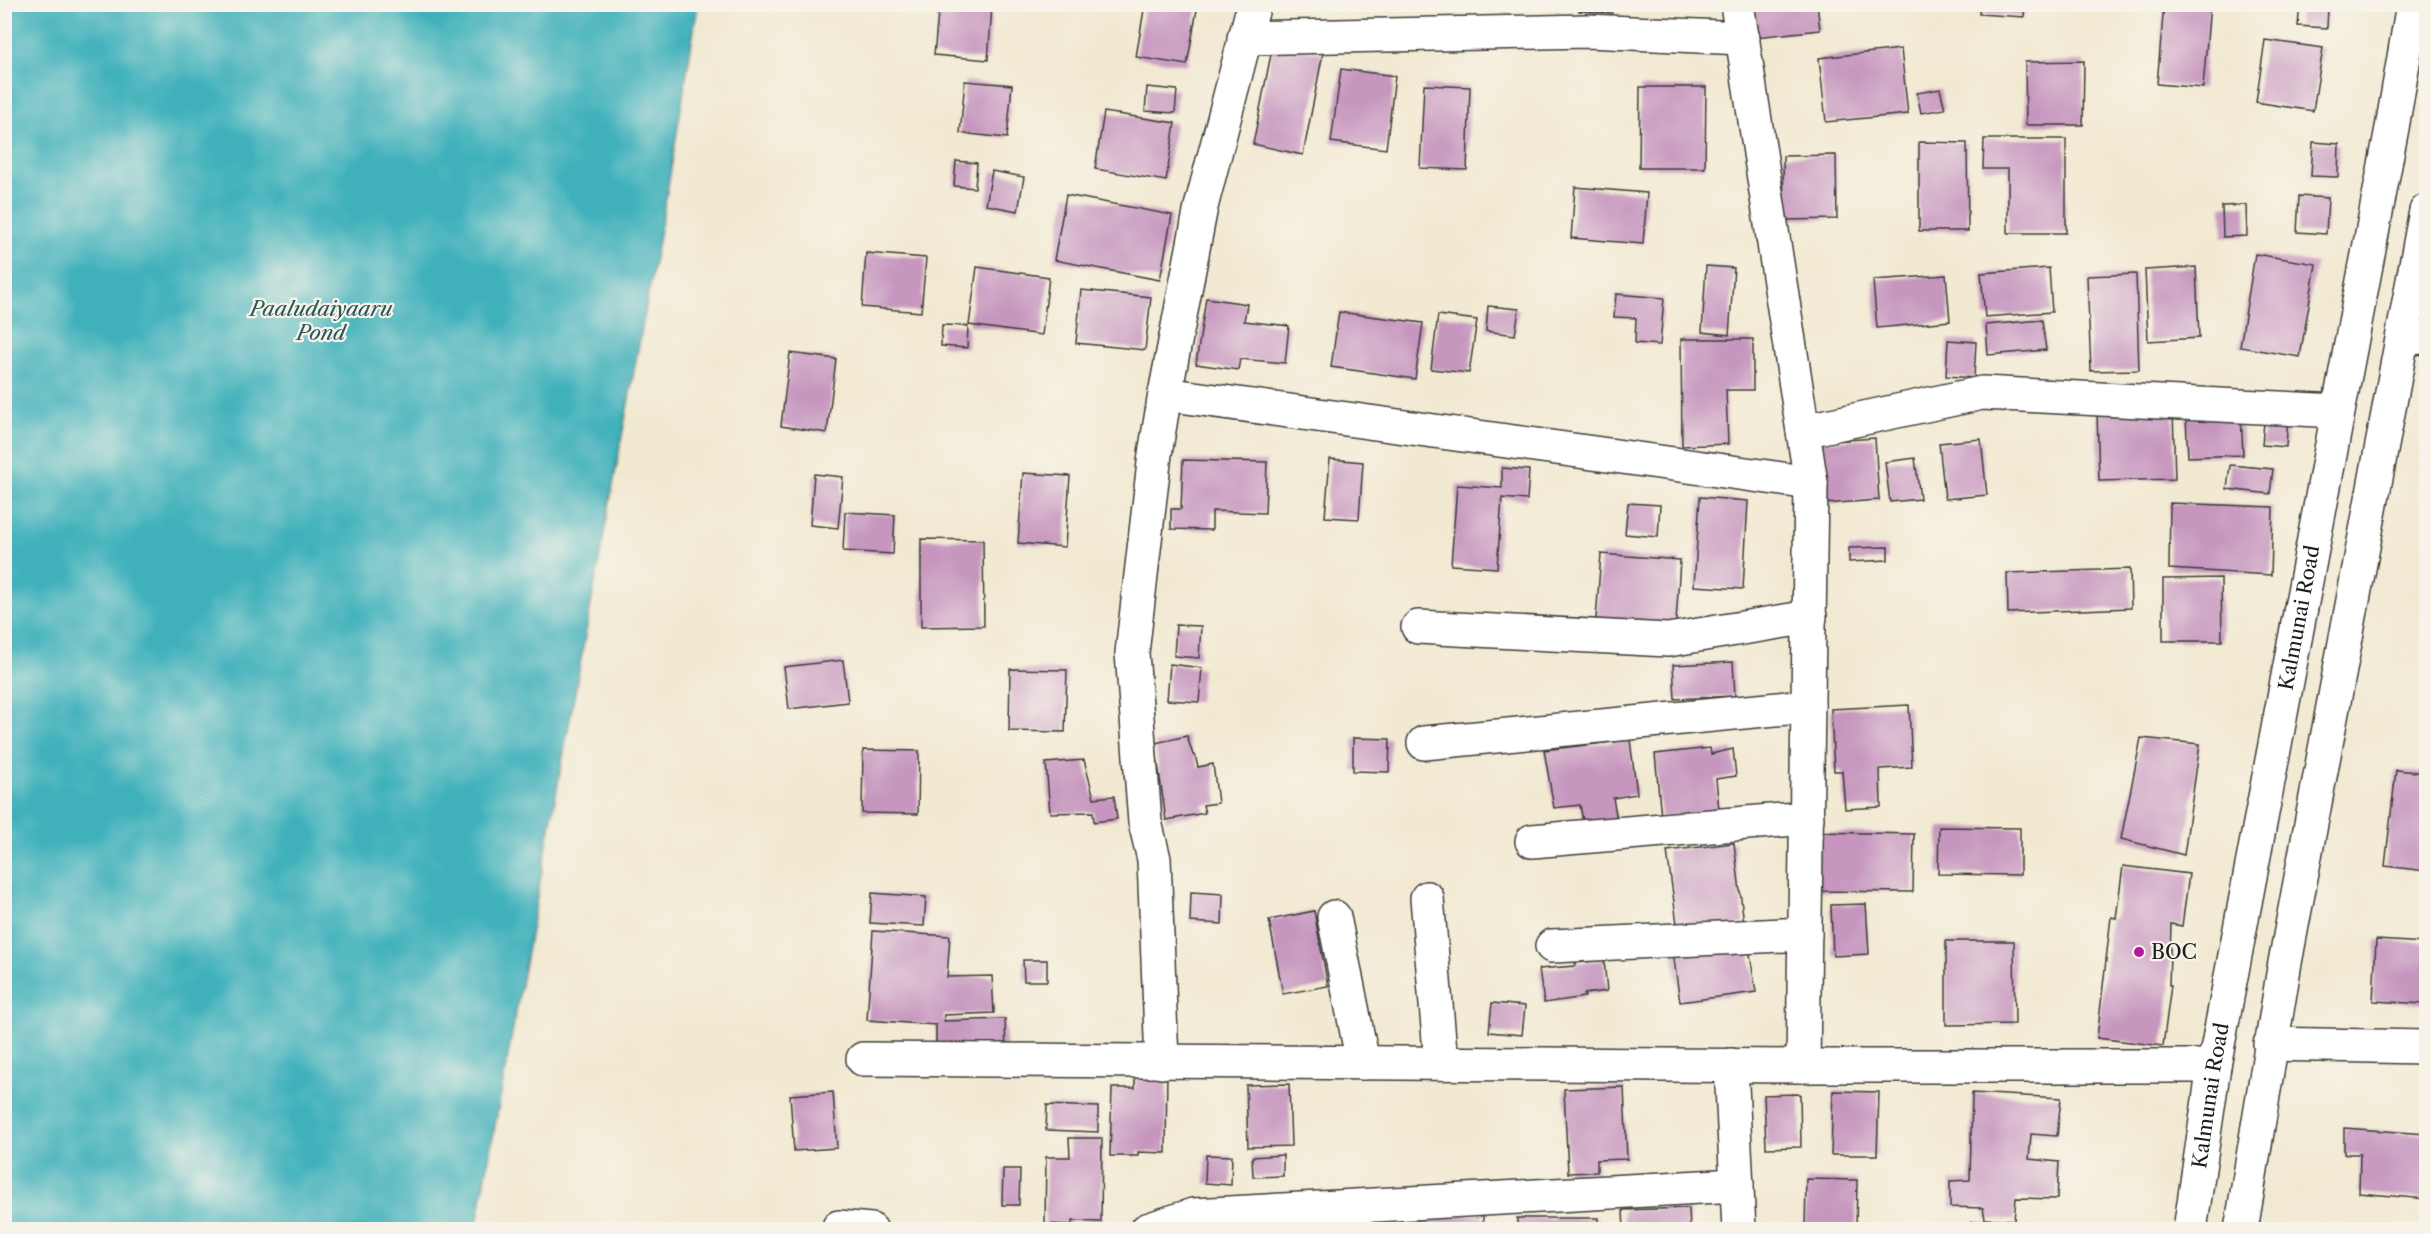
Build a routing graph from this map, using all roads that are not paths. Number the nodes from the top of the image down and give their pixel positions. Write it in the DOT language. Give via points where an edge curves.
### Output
graph roads {
  1 [pos="1254,4"];
  2 [pos="1737,4"];
  3 [pos="2413,4"];
  4 [pos="1244,38"];
  5 [pos="1743,38"];
  6 [pos="2427,212"];
  7 [pos="2415,338"];
  8 [pos="1166,394"];
  9 [pos="2338,411"];
  10 [pos="1803,431"];
  11 [pos="1811,483"];
  12 [pos="1809,617"];
  13 [pos="1418,627"];
  14 [pos="1808,706"];
  15 [pos="1424,742"];
  16 [pos="1806,818"];
  17 [pos="1532,841"];
  18 [pos="1427,898"];
  19 [pos="1335,917"];
  20 [pos="1805,934"];
  21 [pos="1552,946"];
  22 [pos="2270,1044"];
  23 [pos="2427,1047"];
  24 [pos="863,1059"];
  25 [pos="1162,1062"];
  26 [pos="1363,1063"];
  27 [pos="1441,1063"];
  28 [pos="1731,1065"];
  29 [pos="1803,1066"];
  30 [pos="2214,1066"];
  31 [pos="1737,1185"];
  32 [pos="1147,1230"];
  33 [pos="1739,1230"];
  34 [pos="2190,1230"];
  35 [pos="2241,1230"];
  1 -- 4 [label="main road"];
  2 -- 5 [label="main road"];
  3 -- 9 [label="main road, Kalmunai Road"];
  4 -- 5 [label="main road" via="1587,31"];
  4 -- 8 [label="main road" via="1201,207"];
  5 -- 10 [label="main road"];
  6 -- 7 [label="main road"];
  7 -- 22 [label="main road"];
  8 -- 11 [label="main road"];
  8 -- 25 [label="main road" via="1155,454 1132,653 1145,822 1154,860"];
  9 -- 10 [label="main road" via="1982,393"];
  9 -- 30 [label="main road, Kalmunai Road"];
  10 -- 11 [label="main road"];
  11 -- 12 [label="main road"];
  12 -- 13 [label="main road" via="1668,640"];
  12 -- 14 [label="main road"];
  14 -- 15 [label="main road"];
  14 -- 16 [label="main road"];
  16 -- 17 [label="main road"];
  16 -- 20 [label="main road"];
  18 -- 27 [label="main road"];
  19 -- 26 [label="main road"];
  20 -- 21 [label="main road"];
  20 -- 29 [label="main road"];
  22 -- 23 [label="main road"];
  22 -- 35 [label="main road"];
  24 -- 25 [label="main road"];
  25 -- 26 [label="main road"];
  26 -- 27 [label="main road"];
  27 -- 28 [label="main road"];
  28 -- 29 [label="main road"];
  28 -- 31 [label="main road"];
  29 -- 30 [label="main road"];
  30 -- 34 [label="main road, Kalmunai Road"];
  31 -- 32 [label="main road" via="1193,1215"];
  31 -- 33 [label="main road"];
}
